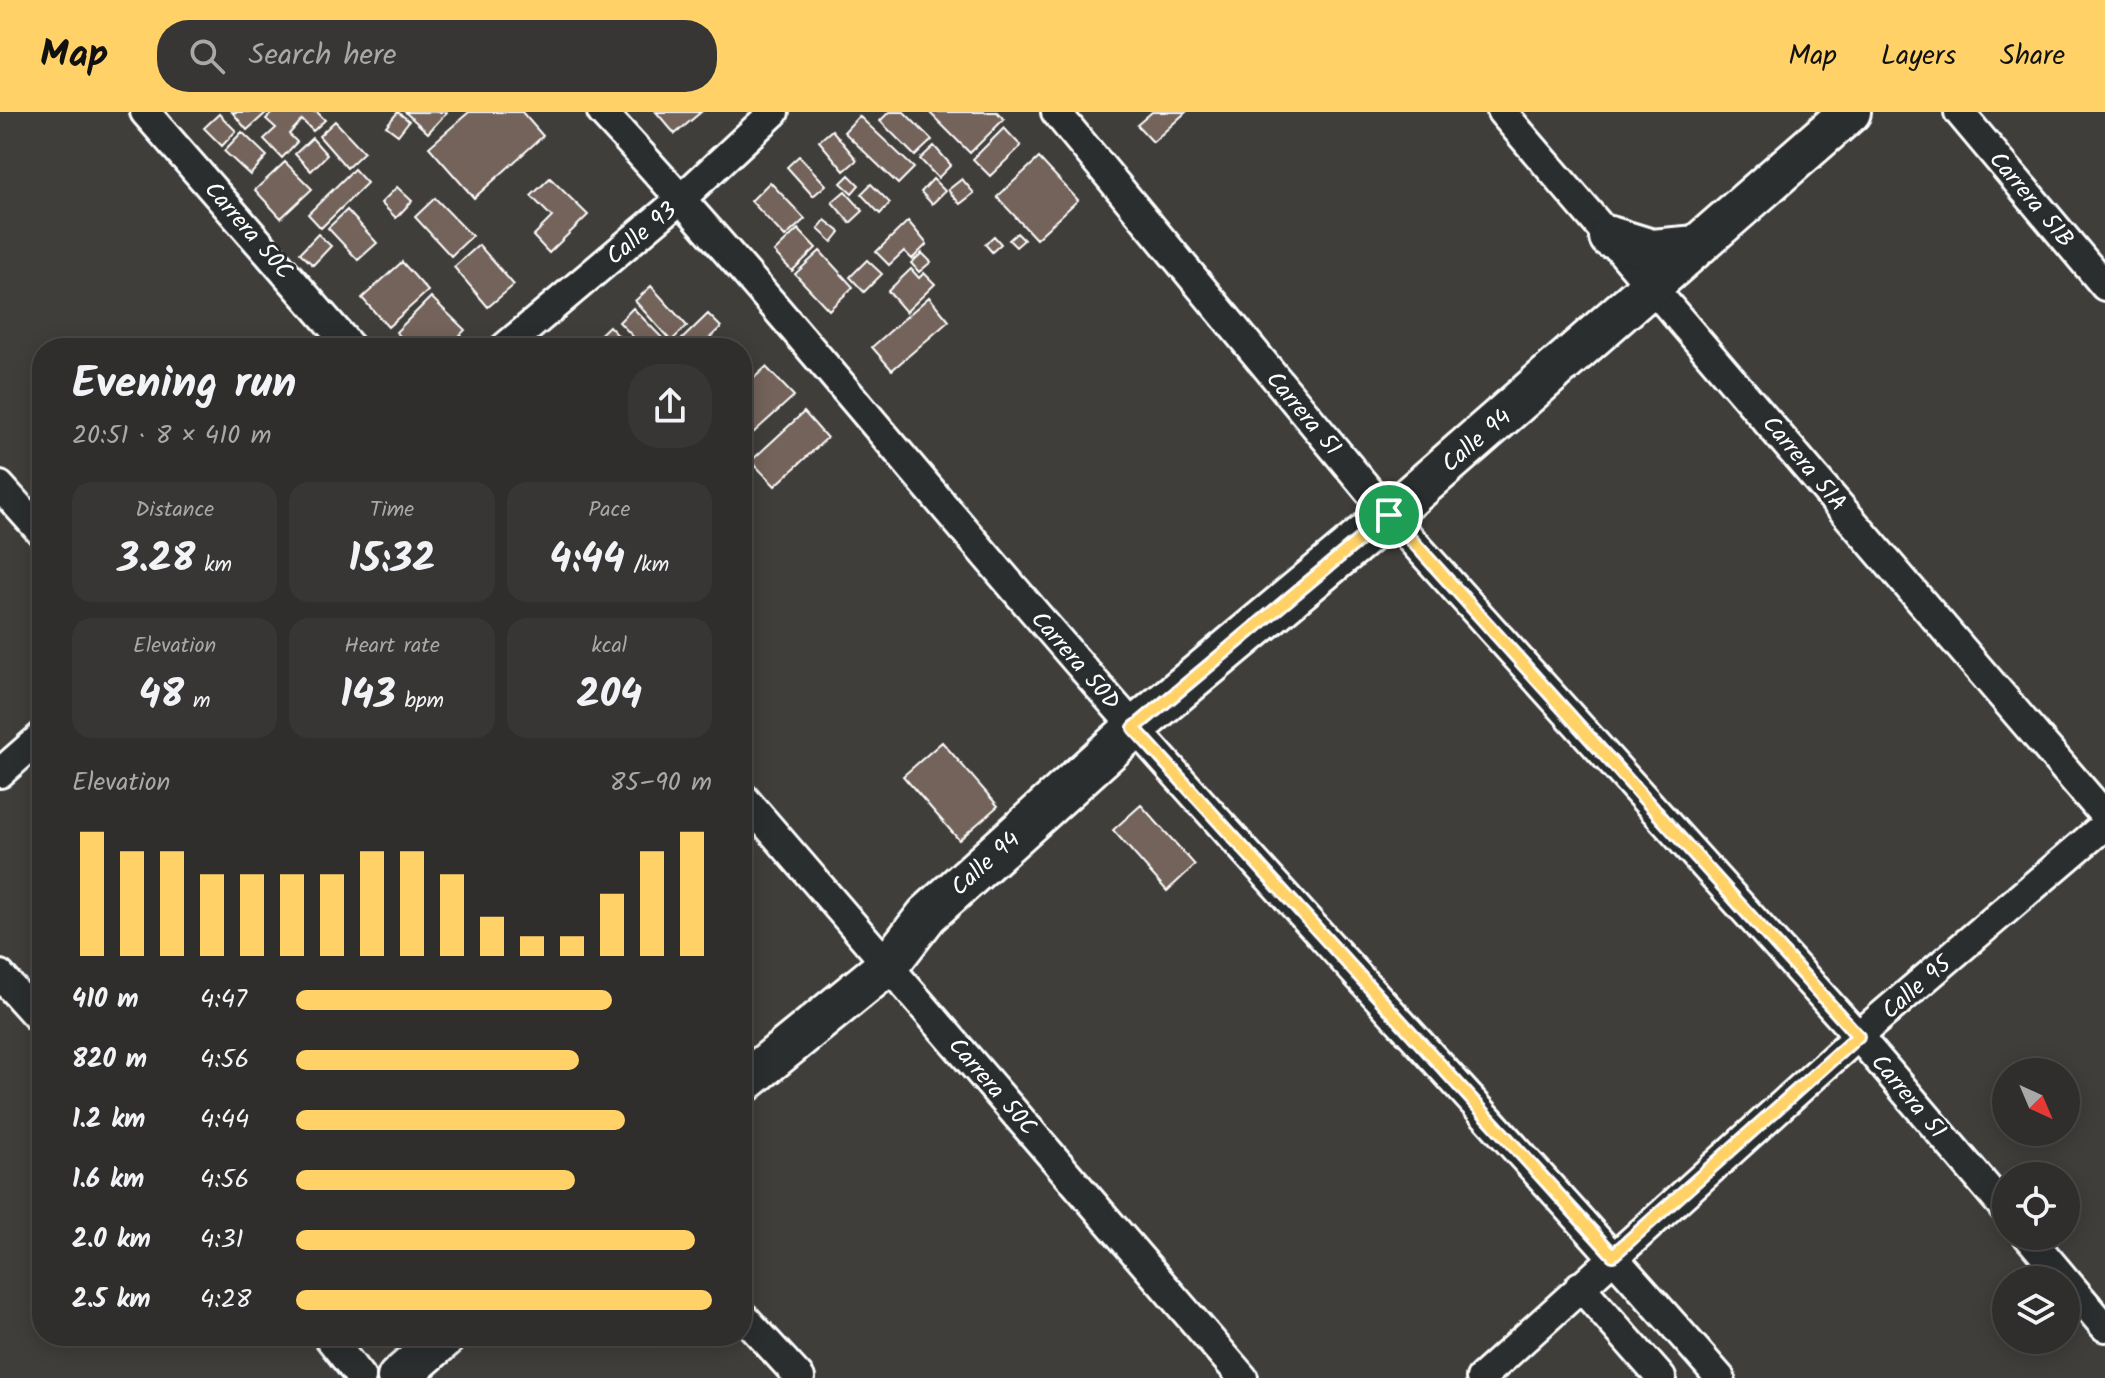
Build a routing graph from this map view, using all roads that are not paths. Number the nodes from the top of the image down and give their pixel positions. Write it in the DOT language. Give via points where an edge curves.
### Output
graph roads {
  1 [pos="145,112"];
  2 [pos="602,112"];
  3 [pos="774,112"];
  4 [pos="1056,112"];
  5 [pos="1502,112"];
  6 [pos="1850,112"];
  7 [pos="1959,112"];
  8 [pos="682,198"];
  9 [pos="1610,237"];
  10 [pos="1697,246"];
  11 [pos="1652,285"];
  12 [pos="2105,286"];
  13 [pos="342,338"];
  14 [pos="516,338"];
  15 [pos="0,486"];
  16 [pos="1389,515"];
  17 [pos="32,522"];
  18 [pos="1134,728"];
  19 [pos="32,745"];
  20 [pos="0,773"];
  21 [pos="752,807"];
  22 [pos="2105,816"];
  23 [pos="2105,825"];
  24 [pos="889,964"];
  25 [pos="0,975"];
  26 [pos="32,1011"];
  27 [pos="1858,1036"];
  28 [pos="752,1076"];
  29 [pos="1992,1194"];
  30 [pos="2040,1250"];
  31 [pos="1613,1255"];
  32 [pos="2054,1266"];
  33 [pos="1580,1286"];
  34 [pos="2080,1297"];
  35 [pos="752,1326"];
  36 [pos="2105,1327"];
  37 [pos="336,1346"];
  38 [pos="435,1346"];
  39 [pos="361,1378"];
  40 [pos="398,1378"];
  41 [pos="800,1378"];
  42 [pos="1243,1378"];
  43 [pos="1481,1378"];
  44 [pos="1661,1378"];
  45 [pos="1720,1378"];
  1 -- 13 [label="street, Carrera 50C"];
  2 -- 8 [label="street, Carrera 50D"];
  3 -- 8 [label="street, Calle 93"];
  4 -- 16 [label="street, Carrera 51"];
  5 -- 9 [label="street, Carrera 51A"];
  6 -- 10 [label="street, Calle 94"];
  7 -- 12 [label="street, Carrera 51B"];
  8 -- 14 [label="street, Calle 93"];
  8 -- 18 [label="street, Carrera 50D"];
  9 -- 10 [label="street" via="1652,250"];
  9 -- 11 [label="street, Carrera 51A"];
  10 -- 11 [label="street, Calle 94"];
  11 -- 16 [label="street, Calle 94"];
  11 -- 22 [label="street, Carrera 51A"];
  15 -- 17 [label="street"];
  16 -- 18 [label="street, Calle 94"];
  16 -- 27 [label="street, Carrera 51"];
  18 -- 24 [label="street, Calle 94" via="927,915"];
  18 -- 31 [label="street, Carrera 50D"];
  19 -- 20 [label="street"];
  21 -- 24 [label="street, Carrera 50C"];
  23 -- 27 [label="street, Calle 95"];
  24 -- 28 [label="street, Calle 94"];
  24 -- 42 [label="street, Carrera 50C"];
  25 -- 26 [label="street"];
  27 -- 29 [label="street, Carrera 51"];
  27 -- 31 [label="street, Calle 95"];
  30 -- 32 [label="street"];
  31 -- 33 [label="street, Calle 95"];
  31 -- 45 [label="street, Carrera 50D"];
  33 -- 43 [label="street, Calle 95"];
  33 -- 44 [label="street"];
  34 -- 36 [label="street"];
  35 -- 41 [label="street"];
  37 -- 39 [label="street"];
  38 -- 40 [label="street"];
}
